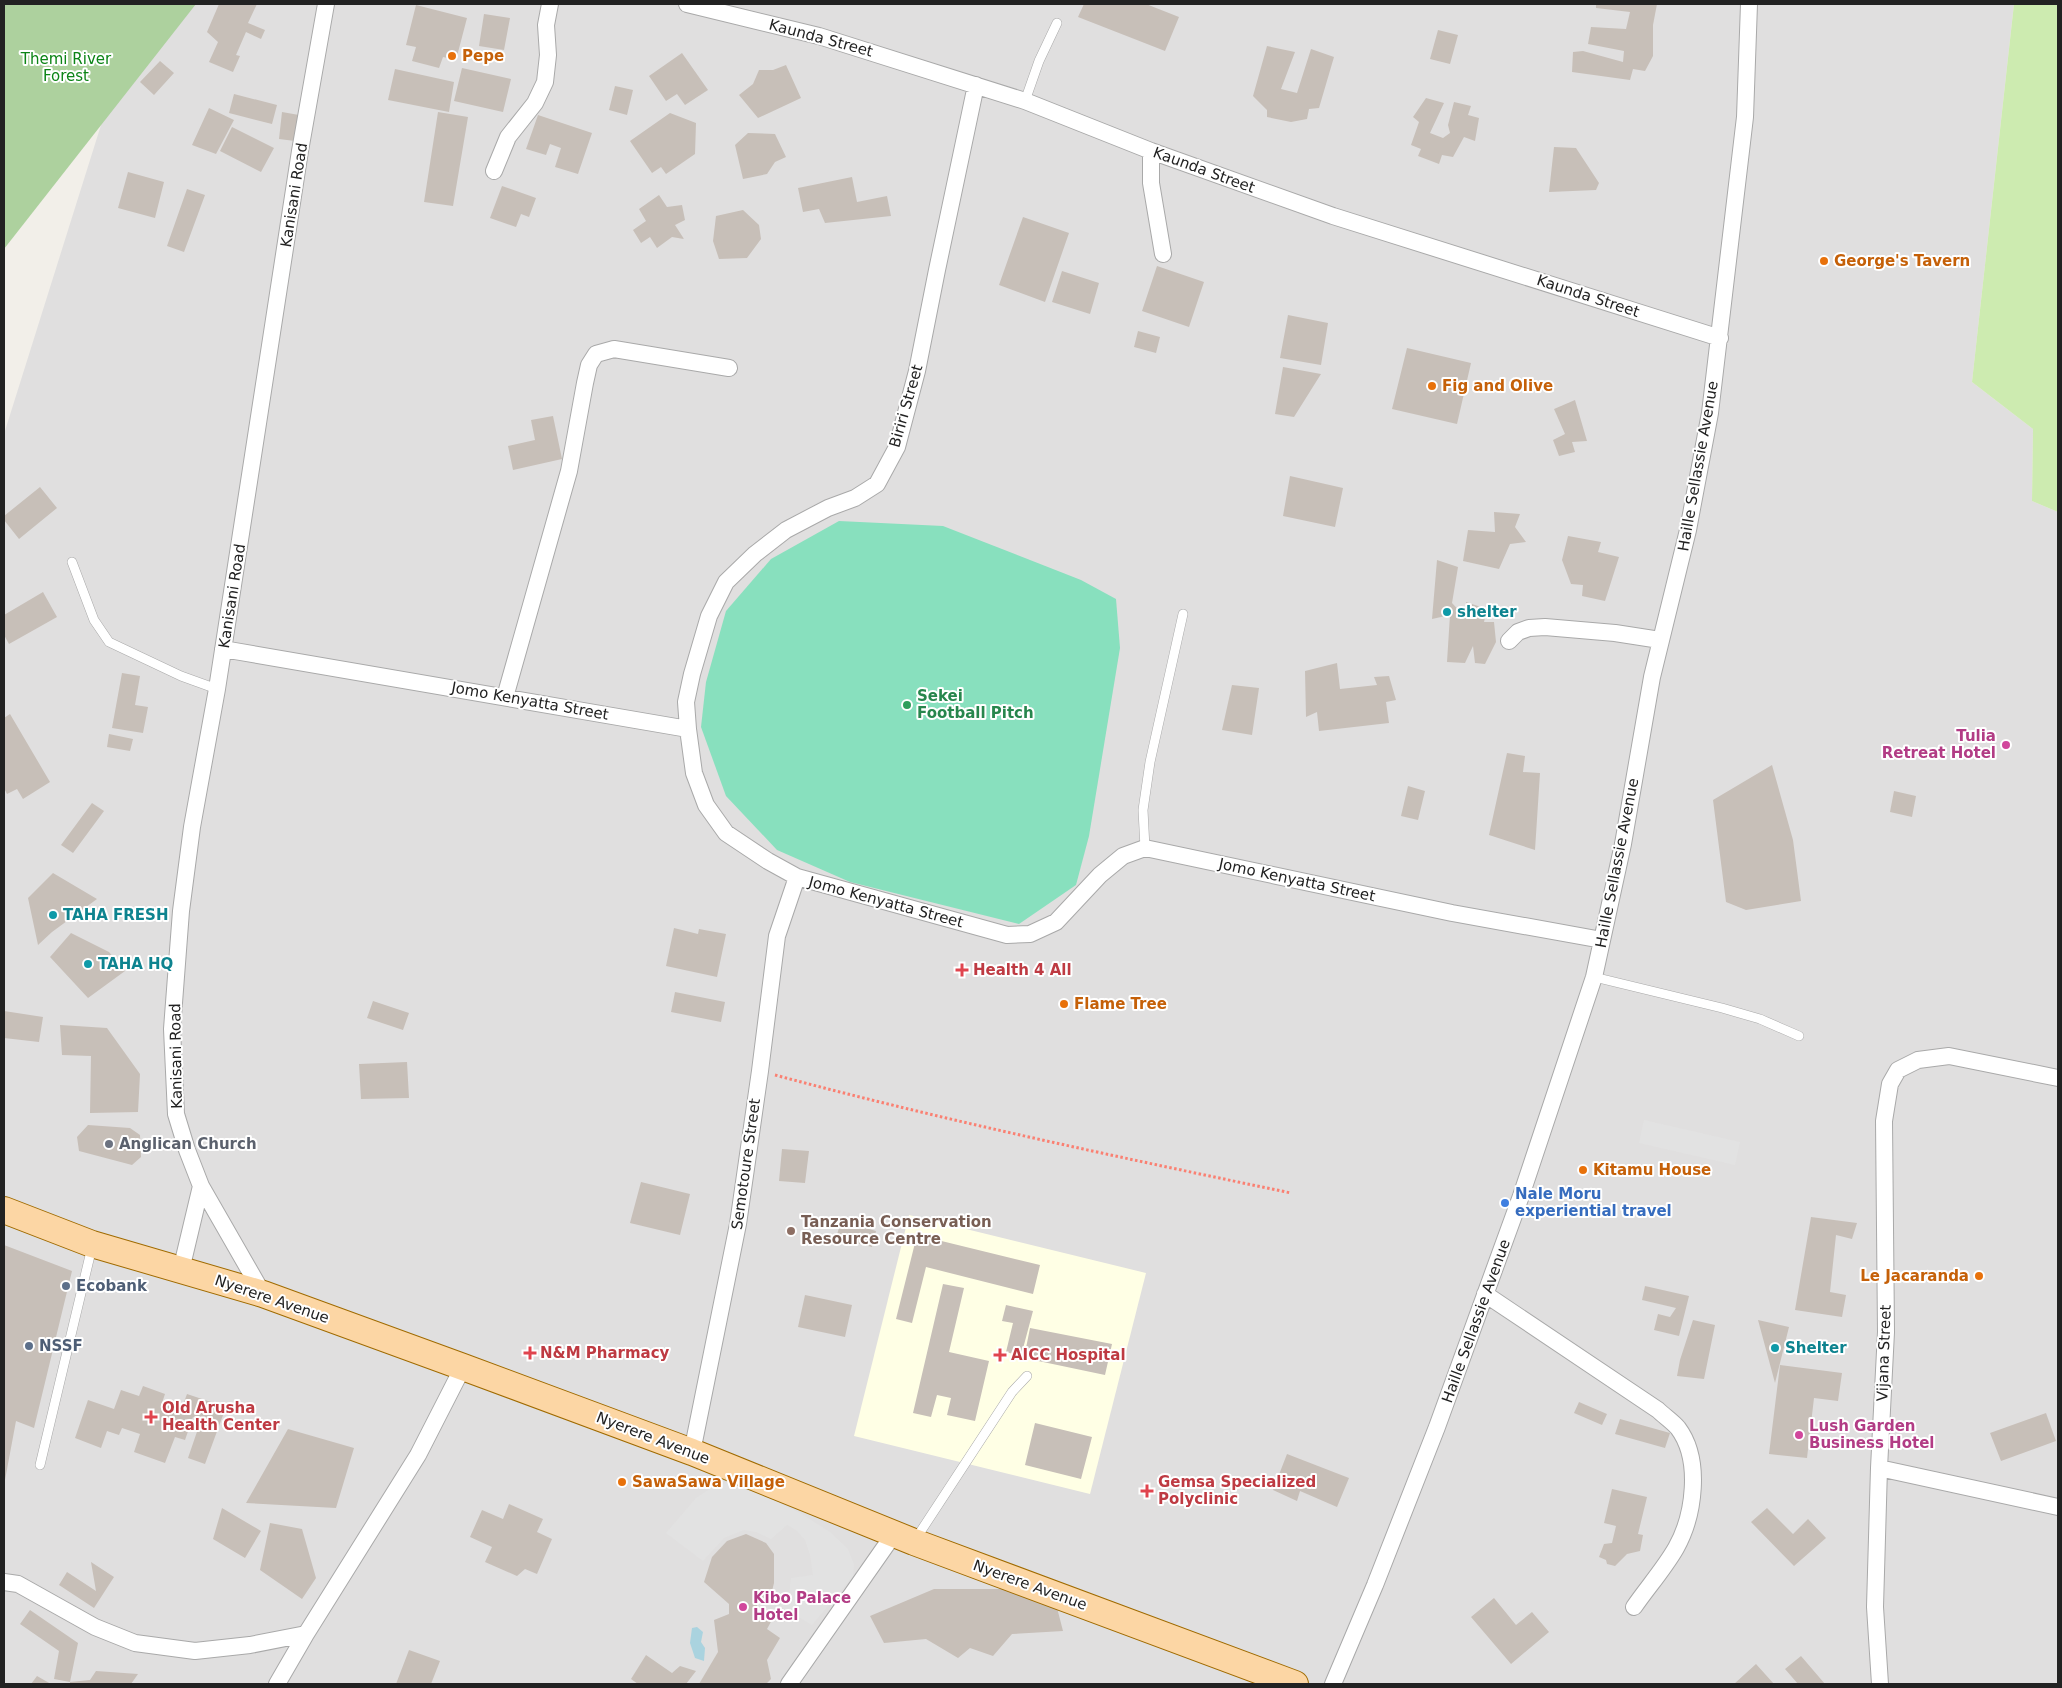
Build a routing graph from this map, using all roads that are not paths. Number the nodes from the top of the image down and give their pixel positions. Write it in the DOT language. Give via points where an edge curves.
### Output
graph roads {
  1 [pos="326,4"];
  2 [pos="550,4"];
  3 [pos="687,4"];
  4 [pos="1749,4"];
  5 [pos="1057,23"];
  6 [pos="976,85"];
  7 [pos="1025,101"];
  8 [pos="1151,150"];
  9 [pos="494,171"];
  10 [pos="1163,254"];
  11 [pos="1720,338"];
  12 [pos="729,368"];
  13 [pos="72,562"];
  14 [pos="1183,614"];
  15 [pos="1660,640"];
  16 [pos="1509,641"];
  17 [pos="223,649"];
  18 [pos="217,690"];
  19 [pos="505,697"];
  20 [pos="688,729"];
  21 [pos="1145,848"];
  22 [pos="797,877"];
  23 [pos="1602,940"];
  24 [pos="1594,977"];
  25 [pos="1799,1036"];
  26 [pos="2058,1078"];
  27 [pos="201,1186"];
  28 [pos="4,1210"];
  29 [pos="92,1244"];
  30 [pos="181,1270"];
  31 [pos="263,1294"];
  32 [pos="1485,1294"];
  33 [pos="463,1368"];
  34 [pos="1027,1376"];
  35 [pos="692,1452"];
  36 [pos="40,1466"];
  37 [pos="1879,1468"];
  38 [pos="2058,1507"];
  39 [pos="904,1538"];
  40 [pos="4,1582"];
  41 [pos="1634,1607"];
  42 [pos="306,1634"];
  43 [pos="277,1684"];
  44 [pos="789,1684"];
  45 [pos="1294,1684"];
  46 [pos="1333,1684"];
  47 [pos="1880,1684"];
  1 -- 17 [label="street, Kanisani Road" via="300,150"];
  2 -- 9 [label="street" via="546,25 548,55 545,82 535,103 508,137"];
  3 -- 6 [label="street, Kaunda Street" via="819,36"];
  4 -- 11 [label="street, Haille Sellassie Avenue" via="1745,117"];
  5 -- 7 [label="lane"];
  6 -- 7 [label="street, Kaunda Street"];
  6 -- 20 [label="street, Biriri Street" via="917,371 897,447 877,484 855,498 786,530 726,582 708,616 692,674 686,702"];
  7 -- 8 [label="street, Kaunda Street"];
  8 -- 10 [label="street" via="1151,183"];
  8 -- 11 [label="street, Kaunda Street" via="1334,216"];
  11 -- 15 [label="street, Haille Sellassie Avenue" via="1696,496"];
  12 -- 19 [label="street" via="614,349 596,354 589,365 569,471"];
  13 -- 18 [label="lane" via="94,620 109,642"];
  14 -- 21 [label="lane" via="1150,762 1143,810"];
  15 -- 16 [label="street" via="1545,627 1518,632"];
  15 -- 23 [label="street, Haille Sellassie Avenue"];
  17 -- 18 [label="street, Kanisani Road"];
  17 -- 19 [label="street, Jomo Kenyatta Street"];
  18 -- 27 [label="street, Kanisani Road" via="192,828 181,911 172,1029 176,1114"];
  19 -- 20 [label="street, Jomo Kenyatta Street"];
  20 -- 22 [label="street, Jomo Kenyatta Street" via="694,773 706,805 726,833"];
  21 -- 22 [label="street, Jomo Kenyatta Street" via="1123,856 1100,875 1056,922 1030,934 1007,934"];
  21 -- 23 [label="street, Jomo Kenyatta Street" via="1452,913"];
  22 -- 35 [label="street, Semotoure Street" via="777,936 738,1224"];
  23 -- 24 [label="street, Haille Sellassie Avenue"];
  24 -- 25 [label="lane" via="1722,1008 1760,1019"];
  24 -- 32 [label="street, Haille Sellassie Avenue"];
  26 -- 37 [label="street, Vijana Street" via="1949,1056 1918,1060 1898,1070 1890,1084 1884,1121 1886,1332"];
  27 -- 30 [label="street"];
  27 -- 31 [label="street, Kanisani Road"];
  28 -- 29 [label="main road, Nyerere Avenue"];
  29 -- 30 [label="main road, Nyerere Avenue"];
  29 -- 36 [label="lane"];
  30 -- 31 [label="main road, Nyerere Avenue"];
  31 -- 33 [label="main road, Nyerere Avenue"];
  32 -- 41 [label="street" via="1658,1410 1678,1428 1689,1452 1692,1472 1686,1522 1676,1549"];
  32 -- 46 [label="street, Haille Sellassie Avenue" via="1421,1470"];
  33 -- 35 [label="main road, Nyerere Avenue"];
  33 -- 42 [label="street" via="418,1455"];
  34 -- 39 [label="lane"];
  35 -- 39 [label="main road, Nyerere Avenue"];
  37 -- 38 [label="street"];
  37 -- 47 [label="street, Vijana Street" via="1875,1607"];
  39 -- 44 [label="street"];
  39 -- 45 [label="main road, Nyerere Avenue"];
  40 -- 42 [label="street" via="18,1584 95,1627 136,1643 195,1651"];
  42 -- 43 [label="street"];
}
